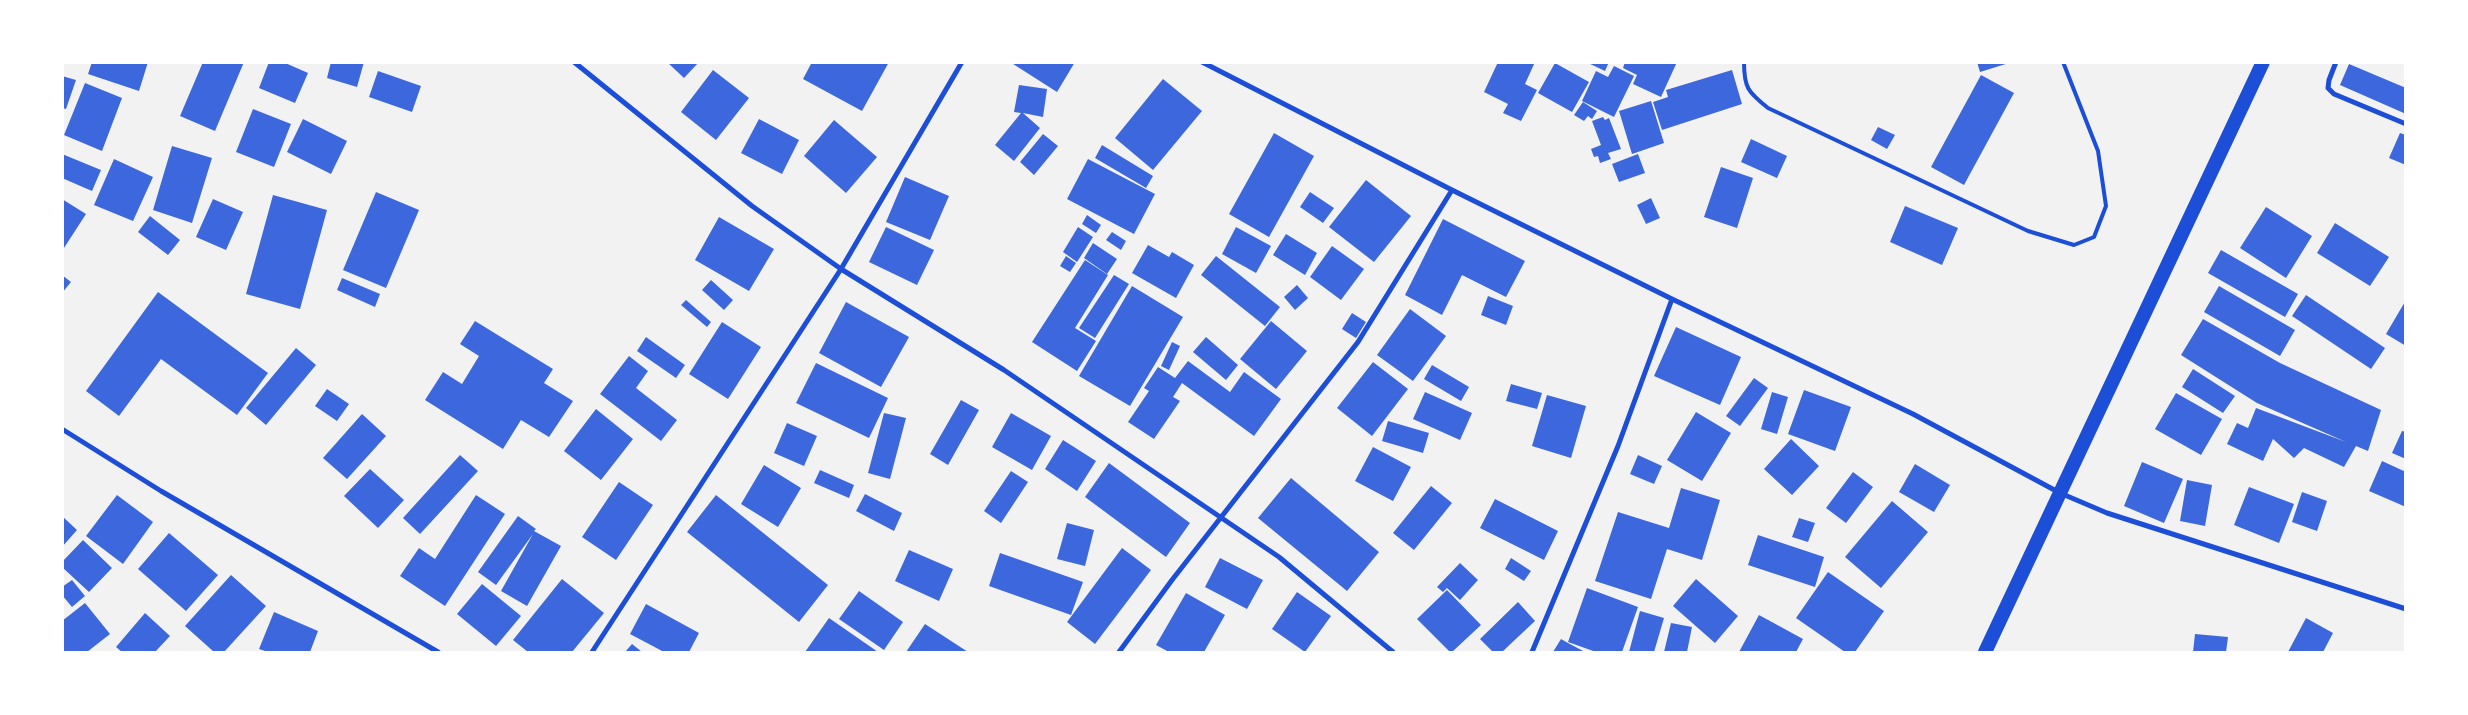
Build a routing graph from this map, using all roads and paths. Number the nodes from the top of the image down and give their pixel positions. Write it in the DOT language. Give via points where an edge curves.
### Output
graph roads {
  1 [pos="574,62"];
  2 [pos="962,62"];
  3 [pos="1202,62"];
  4 [pos="1744,62"];
  5 [pos="2063,62"];
  6 [pos="2263,62"];
  7 [pos="2336,62"];
  8 [pos="2406,124"];
  9 [pos="1452,190"];
  10 [pos="841,269"];
  11 [pos="1672,299"];
  12 [pos="62,429"];
  13 [pos="2060,493"];
  14 [pos="1221,518"];
  15 [pos="2406,609"];
  16 [pos="438,652"];
  17 [pos="592,652"];
  18 [pos="1120,652"];
  19 [pos="1393,652"];
  20 [pos="1532,652"];
  21 [pos="1985,652"];
  1 -- 10 [label="street" via="752,206"];
  2 -- 10 [label="street"];
  3 -- 9 [label="street"];
  4 -- 5 [label="lane" via="1744,81 1751,94 1768,108 2028,231 2074,245 2094,237 2106,206 2098,151"];
  6 -- 13 [label="highway"];
  7 -- 8 [label="street" via="2328,88 2334,94"];
  9 -- 11 [label="street"];
  9 -- 14 [label="street" via="1358,342"];
  10 -- 14 [label="street" via="1004,370"];
  10 -- 17 [label="street"];
  11 -- 13 [label="street" via="1913,414"];
  11 -- 20 [label="street" via="1618,446"];
  12 -- 16 [label="street" via="161,491"];
  13 -- 15 [label="street" via="2106,513"];
  13 -- 21 [label="highway"];
  14 -- 18 [label="street"];
  14 -- 19 [label="street" via="1279,557"];
}
